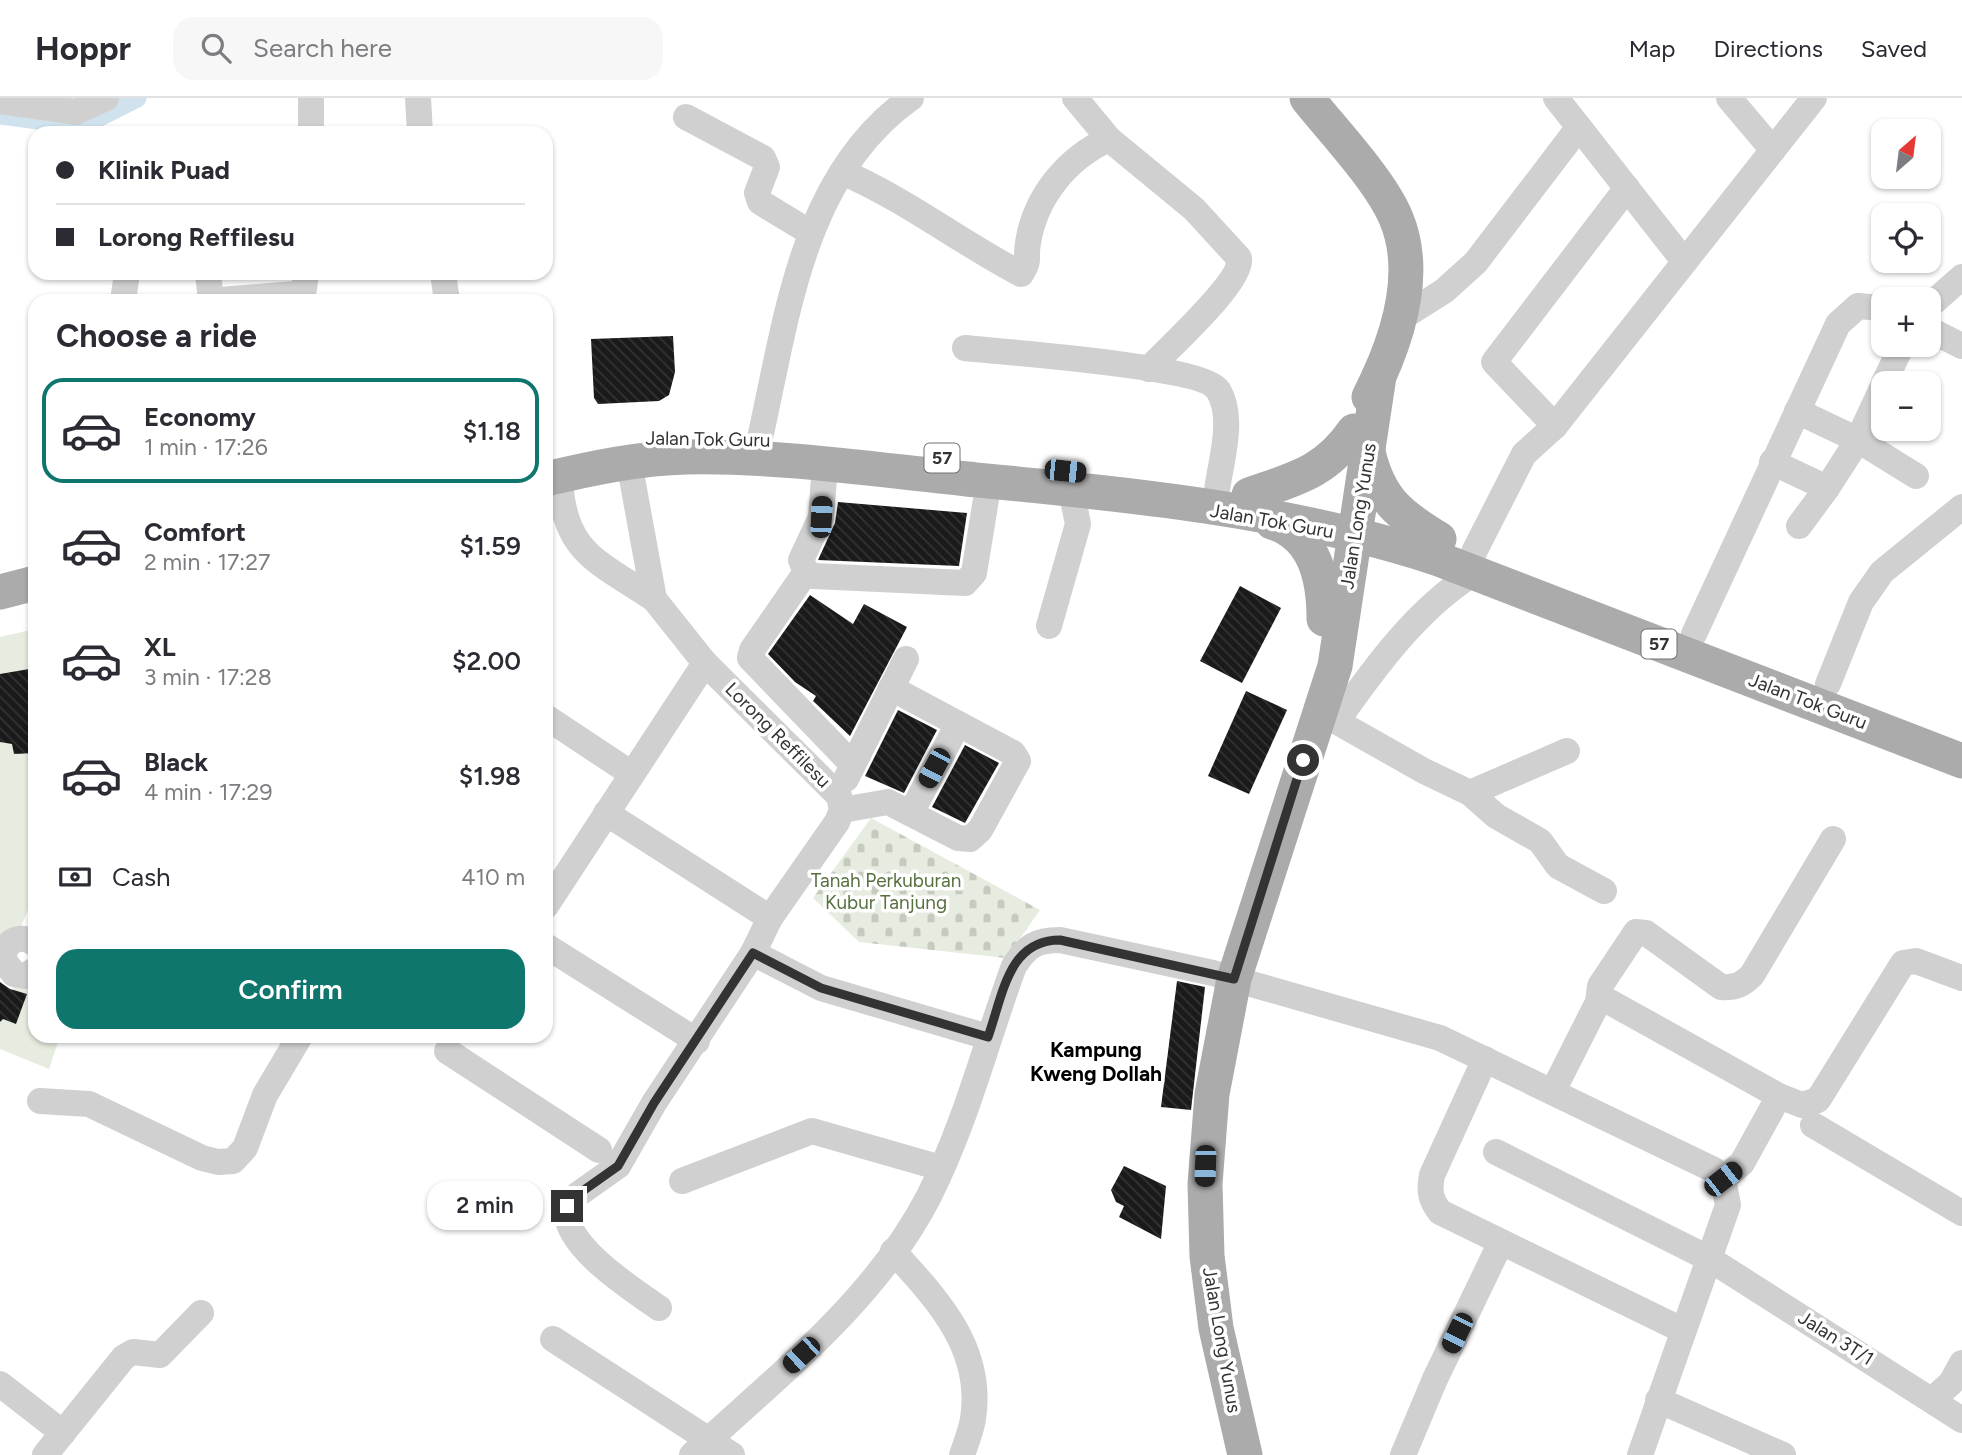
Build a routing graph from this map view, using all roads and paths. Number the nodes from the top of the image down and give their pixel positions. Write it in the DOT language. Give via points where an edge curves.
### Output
graph roads {
  1 [pos="106,98"];
  2 [pos="311,98"];
  3 [pos="418,98"];
  4 [pos="911,98"];
  5 [pos="1074,98"];
  6 [pos="1307,98"];
  7 [pos="1556,98"];
  8 [pos="1729,98"];
  9 [pos="1814,98"];
  10 [pos="0,101"];
  11 [pos="686,117"];
  12 [pos="311,126"];
  13 [pos="420,126"];
  14 [pos="1579,127"];
  15 [pos="1109,139"];
  16 [pos="1773,150"];
  17 [pos="842,172"];
  18 [pos="1627,188"];
  19 [pos="811,233"];
  20 [pos="1684,261"];
  21 [pos="1962,277"];
  22 [pos="305,280"];
  23 [pos="270,291"];
  24 [pos="252,294"];
  25 [pos="295,294"];
  26 [pos="295,294"];
  27 [pos="1941,296"];
  28 [pos="1871,307"];
  29 [pos="1398,320"];
  30 [pos="1941,335"];
  31 [pos="1962,346"];
  32 [pos="965,348"];
  33 [pos="1149,369"];
  34 [pos="1797,411"];
  35 [pos="1871,412"];
  36 [pos="1555,426"];
  37 [pos="760,438"];
  38 [pos="1361,440"];
  39 [pos="1858,440"];
  40 [pos="629,462"];
  41 [pos="1772,462"];
  42 [pos="825,465"];
  43 [pos="1916,476"];
  44 [pos="553,479"];
  45 [pos="989,481"];
  46 [pos="1827,488"];
  47 [pos="1071,490"];
  48 [pos="1238,500"];
  49 [pos="1962,507"];
  50 [pos="1345,524"];
  51 [pos="1799,526"];
  52 [pos="1437,549"];
  53 [pos="1474,562"];
  54 [pos="806,572"];
  55 [pos="28,585"];
  56 [pos="0,592"];
  57 [pos="654,599"];
  58 [pos="28,608"];
  59 [pos="0,614"];
  60 [pos="1049,626"];
  61 [pos="1333,627"];
  62 [pos="1694,634"];
  63 [pos="906,659"];
  64 [pos="705,663"];
  65 [pos="1828,684"];
  66 [pos="891,688"];
  67 [pos="1326,709"];
  68 [pos="553,722"];
  69 [pos="958,724"];
  70 [pos="1962,736"];
  71 [pos="1567,751"];
  72 [pos="1962,761"];
  73 [pos="852,764"];
  74 [pos="632,774"];
  75 [pos="1470,793"];
  76 [pos="841,803"];
  77 [pos="606,813"];
  78 [pos="911,813"];
  79 [pos="1833,839"];
  80 [pos="1604,891"];
  81 [pos="553,895"];
  82 [pos="770,918"];
  83 [pos="28,938"];
  84 [pos="553,950"];
  85 [pos="753,953"];
  86 [pos="28,974"];
  87 [pos="1960,974"];
  88 [pos="1234,979"];
  89 [pos="1599,996"];
  90 [pos="988,1037"];
  91 [pos="697,1041"];
  92 [pos="296,1043"];
  93 [pos="447,1051"];
  94 [pos="1485,1059"];
  95 [pos="1553,1091"];
  96 [pos="1779,1096"];
  97 [pos="40,1101"];
  98 [pos="1813,1125"];
  99 [pos="599,1150"];
  100 [pos="1496,1152"];
  101 [pos="941,1168"];
  102 [pos="1723,1179"];
  103 [pos="682,1181"];
  104 [pos="1962,1213"];
  105 [pos="1500,1242"];
  106 [pos="893,1251"];
  107 [pos="1708,1258"];
  108 [pos="659,1308"];
  109 [pos="201,1312"];
  110 [pos="1682,1330"];
  111 [pos="554,1339"];
  112 [pos="1962,1363"];
  113 [pos="0,1384"];
  114 [pos="1933,1399"];
  115 [pos="1658,1400"];
  116 [pos="1962,1420"];
  117 [pos="62,1433"];
  118 [pos="701,1447"];
  119 [pos="45,1455"];
  120 [pos="732,1455"];
  121 [pos="962,1455"];
  122 [pos="1244,1455"];
  123 [pos="1403,1455"];
  124 [pos="1640,1455"];
  125 [pos="1783,1455"];
  1 -- 10 [label="street" via="76,111"];
  2 -- 12 [label="street"];
  3 -- 13 [label="street"];
  4 -- 17 [label="street" via="887,115"];
  5 -- 15 [label="street"];
  6 -- 29 [label="main road, Jalan Long Yunus" via="1396,217 1407,267"];
  7 -- 14 [label="street"];
  8 -- 16 [label="street"];
  9 -- 16 [label="street"];
  11 -- 19 [label="street" via="763,158 767,167 757,192 760,202"];
  14 -- 18 [label="street"];
  14 -- 29 [label="street" via="1476,262 1444,291"];
  15 -- 17 [label="street" via="1087,149 1047,192 1027,245 1029,261 1021,274"];
  15 -- 33 [label="street" via="1194,209 1240,262 1223,291"];
  16 -- 20 [label="street"];
  17 -- 19 [label="street"];
  18 -- 20 [label="street"];
  18 -- 36 [label="street" via="1494,362"];
  19 -- 37 [label="street" via="797,271"];
  20 -- 36 [label="street"];
  21 -- 27 [label="street"];
  22 -- 26 [label="street" via="304,289"];
  23 -- 24 [label="street"];
  23 -- 25 [label="street"];
  28 -- 34 [label="street" via="1858,306 1838,324"];
  29 -- 38 [label="main road, Jalan Long Yunus"];
  30 -- 31 [label="street"];
  32 -- 33 [label="street"];
  33 -- 48 [label="street" via="1201,379 1216,387 1226,406"];
  34 -- 39 [label="street"];
  34 -- 41 [label="street"];
  35 -- 39 [label="street"];
  36 -- 53 [label="street" via="1524,454"];
  37 -- 44 [label="main road, Jalan Tok Guru / 57" via="649,436"];
  37 -- 48 [label="main road, Jalan Tok Guru / 57"];
  38 -- 48 [label="main road" via="1343,447 1299,479"];
  38 -- 50 [label="main road, Jalan Long Yunus"];
  38 -- 52 [label="main road" via="1388,500"];
  39 -- 43 [label="street"];
  39 -- 46 [label="street"];
  40 -- 42 [label="main road, Jalan Tok Guru / 57" via="688,457"];
  40 -- 44 [label="main road, Jalan Tok Guru / 57"];
  40 -- 57 [label="street, Lorong Reffilesu"];
  41 -- 46 [label="street"];
  41 -- 62 [label="street"];
  42 -- 45 [label="main road, Jalan Tok Guru / 57"];
  42 -- 54 [label="street" via="821,517 801,561"];
  44 -- 57 [label="street, Lorong Reffilesu" via="575,540 590,556"];
  45 -- 47 [label="main road, Jalan Tok Guru / 57"];
  45 -- 54 [label="street" via="974,573 965,583"];
  46 -- 51 [label="street"];
  47 -- 48 [label="main road, Jalan Tok Guru / 57"];
  47 -- 60 [label="street" via="1078,524"];
  48 -- 50 [label="main road, Jalan Tok Guru / 57"];
  48 -- 61 [label="main road" via="1294,534 1308,549 1320,570"];
  49 -- 65 [label="street" via="1882,572 1861,602"];
  50 -- 52 [label="main road, Jalan Tok Guru / 57" via="1385,520"];
  50 -- 61 [label="main road, Jalan Long Yunus"];
  52 -- 53 [label="main road, Jalan Tok Guru / 57"];
  52 -- 61 [label="main road" via="1387,562 1373,571"];
  53 -- 62 [label="main road, Jalan Tok Guru / 57"];
  53 -- 67 [label="street" via="1367,678"];
  53 -- 72 [label="main road, Jalan Tok Guru / 57"];
  54 -- 73 [label="street" via="751,650 750,658"];
  55 -- 56 [label="main road"];
  57 -- 64 [label="street, Lorong Reffilesu"];
  58 -- 59 [label="main road"];
  61 -- 67 [label="main road, Jalan Long Yunus"];
  62 -- 65 [label="main road, Jalan Tok Guru / 57"];
  63 -- 66 [label="street"];
  64 -- 74 [label="street"];
  64 -- 76 [label="street, Lorong Reffilesu"];
  65 -- 70 [label="main road, Jalan Tok Guru / 57"];
  66 -- 69 [label="street"];
  66 -- 73 [label="street"];
  67 -- 75 [label="street" via="1424,771"];
  67 -- 88 [label="main road, Jalan Long Yunus"];
  68 -- 74 [label="street"];
  69 -- 78 [label="street"];
  69 -- 78 [label="street" via="1013,753 1018,758 1016,765 980,830 970,839 958,838"];
  71 -- 75 [label="street"];
  73 -- 76 [label="street"];
  74 -- 77 [label="street"];
  75 -- 80 [label="street" via="1496,816 1540,841 1558,866"];
  76 -- 78 [label="street" via="888,802"];
  76 -- 82 [label="street, Lorong Reffilesu" via="837,822"];
  77 -- 81 [label="street"];
  77 -- 82 [label="street"];
  79 -- 89 [label="street" via="1743,983 1721,987 1639,930 1600,986"];
  82 -- 85 [label="street, Lorong Reffilesu"];
  83 -- 86 [label="street" via="10,942 3,959 14,974"];
  84 -- 91 [label="street"];
  85 -- 90 [label="street" via="821,988"];
  85 -- 91 [label="street, Lorong Reffilesu"];
  87 -- 96 [label="street" via="1916,961 1903,963 1818,1100 1802,1105"];
  88 -- 90 [label="street" via="1060,940 1041,940 1025,949 1014,966"];
  88 -- 94 [label="street" via="1440,1038"];
  88 -- 122 [label="main road, Jalan Long Yunus" via="1214,1076 1205,1184 1216,1328"];
  89 -- 95 [label="street"];
  89 -- 96 [label="street"];
  90 -- 101 [label="street"];
  91 -- 108 [label="street, Lorong Reffilesu" via="618,1166 571,1199 566,1213 591,1255"];
  92 -- 97 [label="street" via="265,1095 246,1147 233,1161 202,1158 89,1104"];
  93 -- 99 [label="street"];
  94 -- 95 [label="street"];
  94 -- 105 [label="street" via="1429,1188 1440,1212"];
  95 -- 102 [label="street" via="1702,1163"];
  96 -- 102 [label="street" via="1742,1163"];
  98 -- 104 [label="street"];
  100 -- 107 [label="street, Jalan 3T/1"];
  101 -- 103 [label="street" via="812,1131"];
  101 -- 106 [label="street" via="928,1198"];
  102 -- 107 [label="street" via="1728,1205"];
  105 -- 110 [label="street"];
  105 -- 123 [label="street"];
  106 -- 118 [label="street" via="872,1281 810,1346"];
  106 -- 121 [label="street" via="955,1324 963,1343 972,1374 973,1418"];
  107 -- 110 [label="street"];
  107 -- 114 [label="street, Jalan 3T/1"];
  109 -- 117 [label="street" via="160,1355 133,1352 124,1357"];
  110 -- 115 [label="street"];
  111 -- 118 [label="street"];
  112 -- 114 [label="street" via="1951,1383"];
  113 -- 117 [label="street"];
  114 -- 116 [label="street, Jalan 3T/1"];
  115 -- 124 [label="street"];
  115 -- 125 [label="street"];
  117 -- 119 [label="street"];
  118 -- 120 [label="street"];
}
